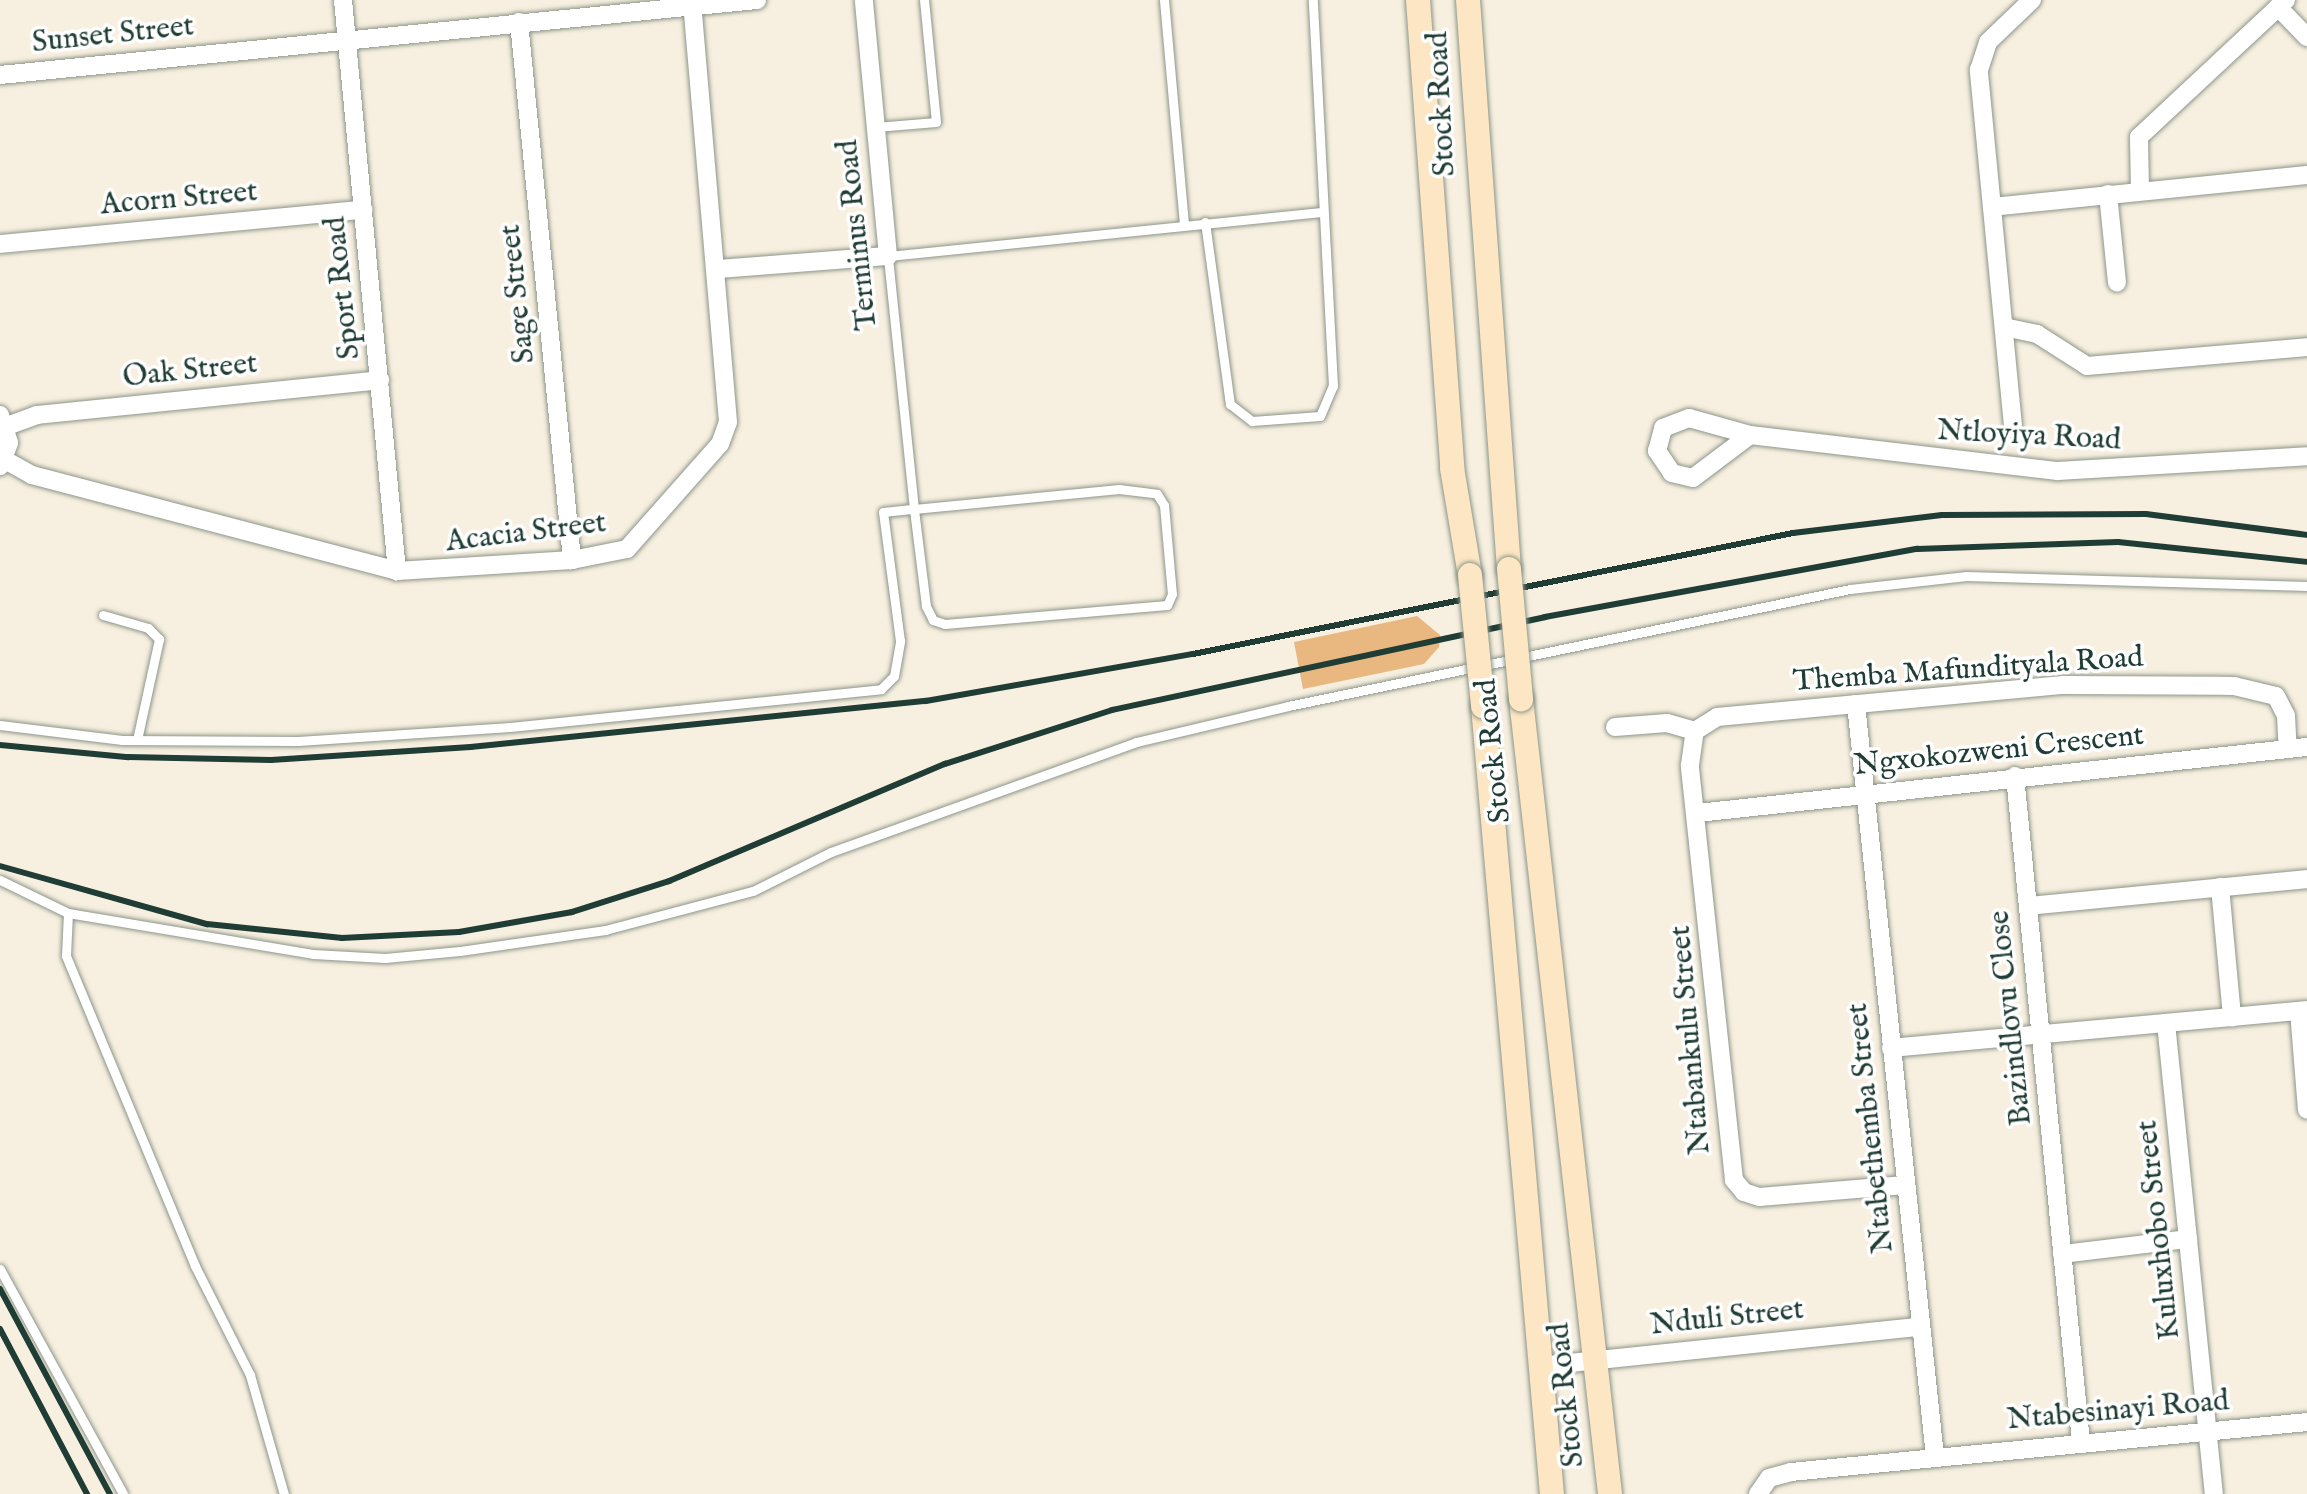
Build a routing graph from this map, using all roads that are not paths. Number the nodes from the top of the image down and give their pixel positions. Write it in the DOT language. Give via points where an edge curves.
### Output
graph roads {
  1 [pos="343,0"];
  2 [pos="757,0"];
  3 [pos="864,0"];
  4 [pos="924,0"];
  5 [pos="1164,0"];
  6 [pos="1313,0"];
  7 [pos="1418,0"];
  8 [pos="1468,0"];
  9 [pos="2032,0"];
  10 [pos="692,3"];
  11 [pos="2282,4"];
  12 [pos="519,22"];
  13 [pos="2307,37"];
  14 [pos="347,40"];
  15 [pos="0,75"];
  16 [pos="876,127"];
  17 [pos="2307,175"];
  18 [pos="2140,191"];
  19 [pos="2108,194"];
  20 [pos="1992,207"];
  21 [pos="363,210"];
  22 [pos="1322,212"];
  23 [pos="1205,222"];
  24 [pos="1184,224"];
  25 [pos="0,244"];
  26 [pos="888,256"];
  27 [pos="718,269"];
  28 [pos="2117,283"];
  29 [pos="2004,327"];
  30 [pos="2307,347"];
  31 [pos="380,380"];
  32 [pos="3,420"];
  33 [pos="2013,426"];
  34 [pos="1750,435"];
  35 [pos="2307,456"];
  36 [pos="2,463"];
  37 [pos="914,509"];
  38 [pos="572,560"];
  39 [pos="397,571"];
  40 [pos="2307,586"];
  41 [pos="103,615"];
  42 [pos="1856,704"];
  43 [pos="0,725"];
  44 [pos="1615,727"];
  45 [pos="1695,731"];
  46 [pos="137,740"];
  47 [pos="2298,748"];
  48 [pos="2015,776"];
  49 [pos="1866,793"];
  50 [pos="1698,813"];
  51 [pos="2307,879"];
  52 [pos="0,880"];
  53 [pos="2220,887"];
  54 [pos="2028,906"];
  55 [pos="68,913"];
  56 [pos="2303,1011"];
  57 [pos="2232,1017"];
  58 [pos="2166,1023"];
  59 [pos="2040,1035"];
  60 [pos="1891,1048"];
  61 [pos="2307,1110"];
  62 [pos="1905,1185"];
  63 [pos="2188,1239"];
  64 [pos="2062,1254"];
  65 [pos="0,1269"];
  66 [pos="1920,1327"];
  67 [pos="1597,1361"];
  68 [pos="1540,1366"];
  69 [pos="2307,1422"];
  70 [pos="2207,1431"];
  71 [pos="2081,1442"];
  72 [pos="1935,1457"];
  73 [pos="123,1494"];
  74 [pos="284,1494"];
  75 [pos="1552,1494"];
  76 [pos="1610,1494"];
  77 [pos="1758,1494"];
  78 [pos="2214,1494"];
  1 -- 14 [label="street, Sport Road"];
  2 -- 10 [label="street, Sunset Street"];
  3 -- 16 [label="street, Terminus Road"];
  4 -- 16 [label="lane" via="936,122"];
  5 -- 24 [label="lane"];
  6 -- 22 [label="lane"];
  7 -- 68 [label="main road, Stock Road, bridge" via="1452,468 1470,575 1483,706"];
  8 -- 67 [label="main road, Stock Road, bridge" via="1521,699 1555,1033"];
  9 -- 20 [label="street" via="1988,42 1980,58"];
  10 -- 12 [label="street, Sunset Street"];
  10 -- 27 [label="street, Acacia Street"];
  11 -- 13 [label="street"];
  11 -- 18 [label="street" via="2139,137"];
  12 -- 14 [label="street, Sunset Street"];
  12 -- 38 [label="street, Sage Street"];
  14 -- 15 [label="street, Sunset Street"];
  14 -- 21 [label="street, Sport Road"];
  16 -- 26 [label="street, Terminus Road"];
  17 -- 18 [label="street"];
  18 -- 19 [label="street"];
  19 -- 20 [label="street"];
  19 -- 28 [label="street"];
  20 -- 29 [label="street"];
  21 -- 25 [label="street, Acorn Street"];
  21 -- 31 [label="street, Sport Road"];
  22 -- 23 [label="lane"];
  22 -- 23 [label="lane" via="1333,394 1320,416 1311,419 1252,421 1230,404"];
  23 -- 24 [label="lane"];
  24 -- 26 [label="lane"];
  26 -- 27 [label="street"];
  26 -- 37 [label="lane, Terminus Road"];
  27 -- 38 [label="street, Acacia Street" via="729,394 720,444 639,540 613,555"];
  29 -- 30 [label="street" via="2037,334 2087,366"];
  29 -- 33 [label="street"];
  31 -- 32 [label="street, Oak Street"];
  31 -- 39 [label="street, Sport Road"];
  32 -- 36 [label="street"];
  34 -- 34 [label="street, Ntloyiya Road" via="1693,478 1672,473 1657,451 1663,428 1679,419"];
  34 -- 35 [label="street, Ntloyiya Road" via="2058,471"];
  36 -- 39 [label="street, Acacia Street"];
  37 -- 37 [label="lane" via="926,606 940,624 1167,605 1172,598 1164,505 1157,494 1119,489"];
  37 -- 46 [label="lane" via="883,512 900,641 894,676 881,689 343,738"];
  38 -- 39 [label="street, Acacia Street"];
  40 -- 55 [label="lane" via="1966,576 1850,589 1136,742 831,852 753,891 605,930 385,958 313,954"];
  41 -- 46 [label="lane" via="148,628 159,639"];
  42 -- 45 [label="street, Themba Mafundityala Road" via="1717,717"];
  42 -- 47 [label="street, Themba Mafundityala Road" via="2064,685 2234,686 2276,696"];
  42 -- 49 [label="street, Ntabethemba Street"];
  43 -- 46 [label="lane"];
  44 -- 45 [label="street" via="1667,723"];
  45 -- 50 [label="street" via="1690,765"];
  47 -- 48 [label="street, Ngxokozweni Crescent"];
  48 -- 49 [label="street, Ngxokozweni Crescent"];
  48 -- 54 [label="street, Bazindlovu Close"];
  49 -- 50 [label="street, Ngxokozweni Crescent"];
  49 -- 60 [label="street, Ntabethemba Street"];
  50 -- 62 [label="street, Ntabankulu Street" via="1734,1180 1744,1192 1759,1197"];
  51 -- 53 [label="street"];
  52 -- 55 [label="lane"];
  53 -- 54 [label="street"];
  53 -- 57 [label="street"];
  54 -- 59 [label="street, Bazindlovu Close"];
  55 -- 74 [label="lane" via="66,956 195,1266 250,1375"];
  56 -- 57 [label="street"];
  56 -- 61 [label="street"];
  57 -- 58 [label="street"];
  58 -- 59 [label="street"];
  58 -- 63 [label="street, Kuluxhobo Street"];
  59 -- 60 [label="street"];
  59 -- 64 [label="street, Bazindlovu Close"];
  60 -- 62 [label="street, Ntabethemba Street"];
  62 -- 66 [label="street, Ntabethemba Street"];
  63 -- 64 [label="street"];
  63 -- 70 [label="street, Kuluxhobo Street"];
  64 -- 71 [label="street, Bazindlovu Close"];
  65 -- 73 [label="lane"];
  66 -- 67 [label="street, Nduli Street"];
  66 -- 72 [label="street, Ntabethemba Street"];
  67 -- 68 [label="street, Nduli Street"];
  67 -- 76 [label="main road, Stock Road"];
  68 -- 75 [label="main road, Stock Road"];
  69 -- 70 [label="street, Ntabesinayi Road"];
  70 -- 71 [label="street, Ntabesinayi Road"];
  70 -- 78 [label="street, Kuluxhobo Street"];
  71 -- 72 [label="street, Ntabesinayi Road"];
  72 -- 77 [label="street, Ntabesinayi Road" via="1778,1474 1761,1483"];
}
